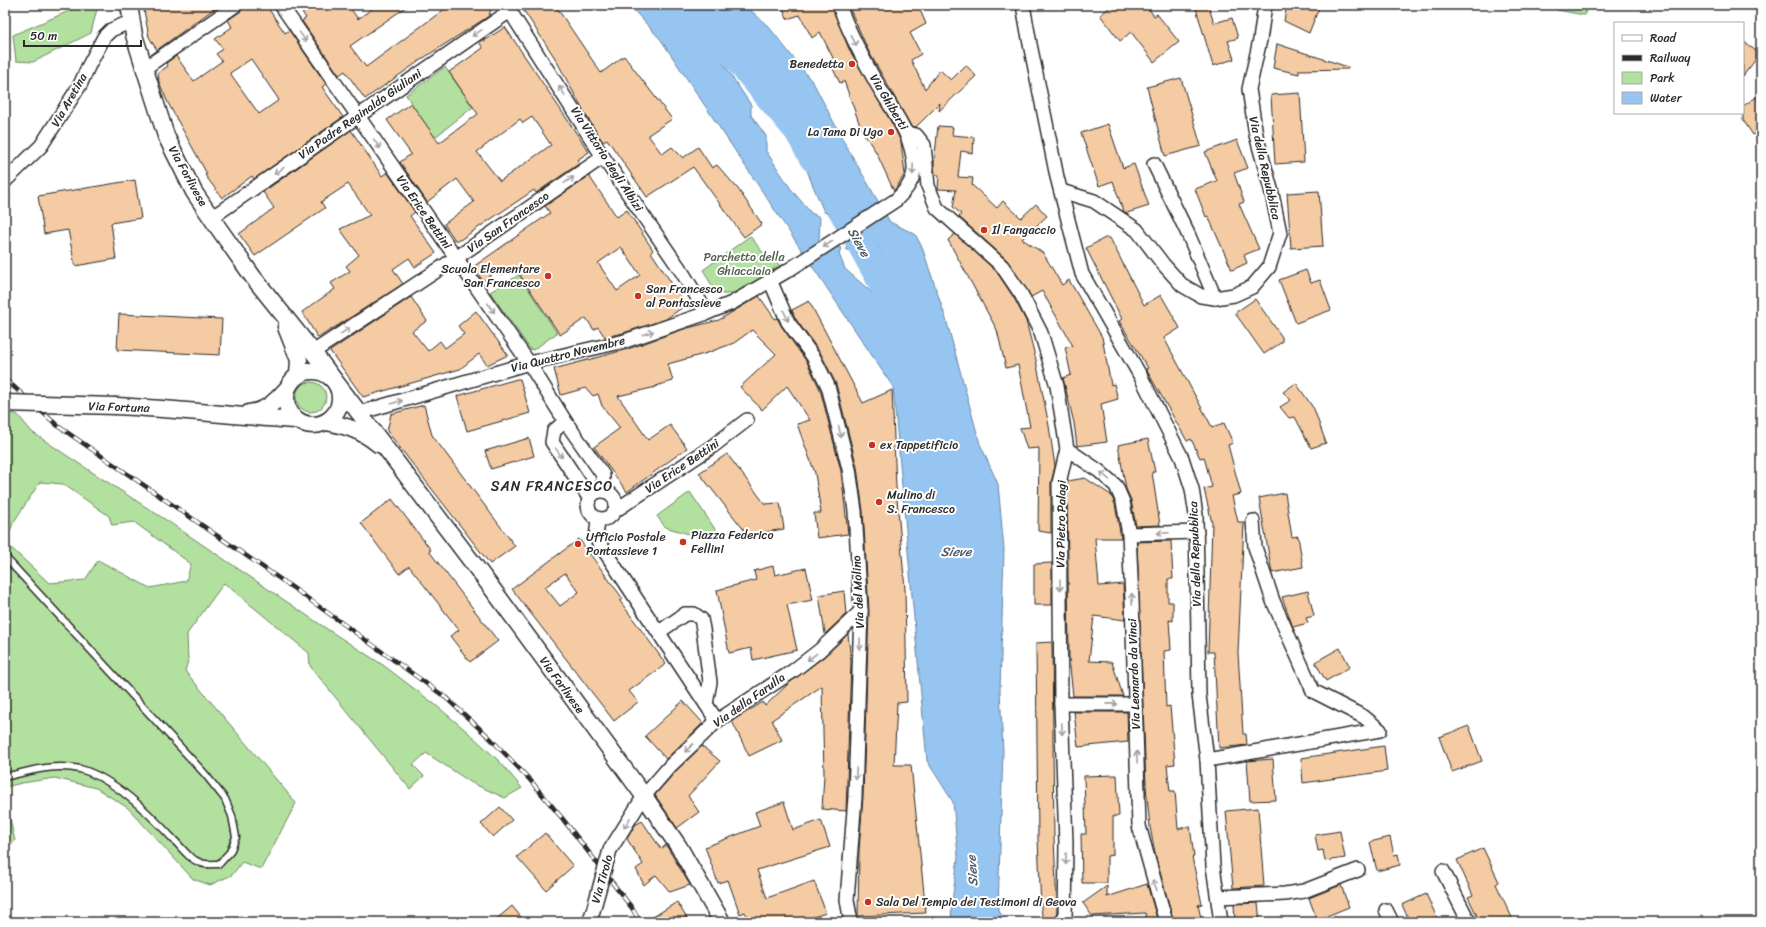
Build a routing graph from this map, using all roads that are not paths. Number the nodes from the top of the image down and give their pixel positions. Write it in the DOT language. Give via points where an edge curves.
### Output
graph roads {
  1 [pos="130,5"];
  2 [pos="236,5"];
  3 [pos="281,5"];
  4 [pos="839,5"];
  5 [pos="1023,5"];
  6 [pos="1261,6"];
  7 [pos="508,8"];
  8 [pos="132,21"];
  9 [pos="145,68"];
  10 [pos="357,115"];
  11 [pos="907,133"];
  12 [pos="603,157"];
  13 [pos="1154,164"];
  14 [pos="5,181"];
  15 [pos="1061,190"];
  16 [pos="211,218"];
  17 [pos="456,258"];
  18 [pos="787,271"];
  19 [pos="770,280"];
  20 [pos="1215,298"];
  21 [pos="280,312"];
  22 [pos="708,313"];
  23 [pos="313,352"];
  24 [pos="529,362"];
  25 [pos="298,375"];
  26 [pos="332,377"];
  27 [pos="286,390"];
  28 [pos="5,403"];
  29 [pos="359,413"];
  30 [pos="232,416"];
  31 [pos="296,420"];
  32 [pos="747,420"];
  33 [pos="565,421"];
  34 [pos="327,422"];
  35 [pos="1067,449"];
  36 [pos="391,455"];
  37 [pos="603,490"];
  38 [pos="590,499"];
  39 [pos="616,510"];
  40 [pos="598,520"];
  41 [pos="1253,521"];
  42 [pos="1197,532"];
  43 [pos="1129,534"];
  44 [pos="5,557"];
  45 [pos="861,611"];
  46 [pos="659,632"];
  47 [pos="706,704"];
  48 [pos="1061,704"];
  49 [pos="1135,704"];
  50 [pos="717,721"];
  51 [pos="1207,760"];
  52 [pos="5,777"];
  53 [pos="644,796"];
  54 [pos="1358,870"];
  55 [pos="1443,871"];
  56 [pos="1218,897"];
  57 [pos="1386,910"];
  58 [pos="591,916"];
  59 [pos="722,922"];
  60 [pos="851,922"];
  61 [pos="1065,922"];
  62 [pos="1166,922"];
  63 [pos="1221,922"];
  64 [pos="1392,922"];
  65 [pos="1469,922"];
  1 -- 8 [label="street, Via Forlivese"];
  2 -- 9 [label="street"];
  3 -- 10 [label="street, Via Erice Bettini, one-way"];
  4 -- 11 [label="street, Via Ghiberti, one-way" via="849,32"];
  5 -- 15 [label="street, Via della Repubblica"];
  6 -- 20 [label="street, Via della Repubblica" via="1260,40 1249,89 1256,135 1280,233 1269,267 1252,287 1234,295"];
  7 -- 10 [label="street, Via Padre Reginaldo Giuliani, one-way"];
  12 -- 7 [label="street, Via Vittorio degli Albizi, one-way"];
  8 -- 9 [label="street, Via Forlivese"];
  8 -- 14 [label="street, Via Aretina" via="111,30 104,37 80,85 41,146"];
  9 -- 16 [label="street, Via Forlivese" via="166,136 194,192"];
  10 -- 16 [label="street, Via Padre Reginaldo Giuliani, one-way"];
  10 -- 17 [label="street, Via Erice Bettini, one-way"];
  11 -- 18 [label="street, Via Ghiberti, one-way" via="915,167 913,178 906,190 896,200"];
  11 -- 35 [label="street, Via Pietro Palagi" via="916,135 924,145 928,186 937,208 1002,266 1021,294 1041,333 1057,386"];
  17 -- 12 [label="street, Via San Francesco, one-way"];
  12 -- 22 [label="street, Via Vittorio degli Albizi"];
  13 -- 20 [label="street" via="1189,236"];
  15 -- 20 [label="street, Via della Repubblica" via="1094,200 1137,230 1182,285 1201,296"];
  15 -- 42 [label="street, Via della Repubblica" via="1082,274 1141,377 1182,458 1192,489"];
  16 -- 21 [label="street, Via Forlivese"];
  23 -- 17 [label="street, Via San Francesco, one-way"];
  17 -- 24 [label="street, Via Erice Bettini, one-way"];
  18 -- 19 [label="street, Via Quattro Novembre"];
  19 -- 22 [label="street, Via Quattro Novembre" via="732,304"];
  19 -- 45 [label="street, Via del Molino, one-way" via="788,322 814,358 828,386 849,470 855,511"];
  21 -- 23 [label="street, Via Forlivese"];
  21 -- 25 [label="street, Via Forlivese" via="299,360"];
  24 -- 22 [label="street, Via Quattro Novembre, one-way" via="624,340"];
  23 -- 26 [label="street, Via Forlivese"];
  29 -- 24 [label="street, Via Quattro Novembre, one-way"];
  24 -- 33 [label="street, Via Erice Bettini"];
  25 -- 26 [label="street" via="316,370"];
  25 -- 27 [label="street"];
  26 -- 29 [label="street, Via Forlivese"];
  26 -- 34 [label="street, Via Forlivese" via="339,387 341,398 339,408"];
  27 -- 30 [label="street, Via Fortuna" via="271,406 259,412"];
  27 -- 31 [label="street" via="288,410"];
  28 -- 30 [label="street, Via Fortuna, bridge" via="163,408"];
  29 -- 34 [label="street"];
  29 -- 36 [label="street, Via Forlivese"];
  30 -- 31 [label="street, Via Fortuna"];
  31 -- 34 [label="street, Via Forlivese" via="305,425 317,426"];
  32 -- 39 [label="street, Via Erice Bettini" via="713,446"];
  33 -- 37 [label="street, Via Erice Bettini" via="603,475"];
  33 -- 38 [label="street, one-way" via="554,431 552,442"];
  34 -- 36 [label="street, Via Forlivese" via="349,426 371,438"];
  43 -- 35 [label="street, Via Leonardo da Vinci, one-way" via="1123,502 1116,486"];
  35 -- 48 [label="street, Via Pietro Palagi, one-way" via="1060,483"];
  36 -- 53 [label="street, Via Forlivese"];
  37 -- 38 [label="street"];
  37 -- 39 [label="street" via="616,500"];
  38 -- 40 [label="street" via="589,510"];
  39 -- 40 [label="street, Via Erice Bettini" via="608,518"];
  40 -- 46 [label="street" via="596,538"];
  41 -- 51 [label="street" via="1256,547 1273,601 1313,691 1364,717 1380,730"];
  42 -- 43 [label="street, one-way"];
  42 -- 51 [label="street, Via della Repubblica" via="1198,695"];
  49 -- 43 [label="street, Via Leonardo da Vinci, one-way"];
  44 -- 52 [label="lane" via="205,774 225,799 236,837 230,852 219,864 202,864 189,856 136,803 111,783 80,769 46,767"];
  45 -- 50 [label="street, Via della Farulla, one-way" via="820,650 793,671"];
  45 -- 60 [label="street, Via del Molino, one-way" via="855,797 847,900"];
  46 -- 47 [label="street"];
  46 -- 47 [label="street" via="685,614 694,614 701,619 710,682"];
  47 -- 50 [label="street"];
  48 -- 49 [label="street, one-way"];
  48 -- 61 [label="street, Via Pietro Palagi, one-way" via="1066,842"];
  62 -- 49 [label="street, Via Leonardo da Vinci, one-way" via="1139,826"];
  50 -- 53 [label="street, Via della Farulla, one-way" via="670,766"];
  51 -- 56 [label="street, Via della Repubblica" via="1213,866"];
  53 -- 58 [label="street, Via Tirolo, one-way, bridge" via="610,850"];
  53 -- 59 [label="street, Via Forlivese" via="679,847"];
  54 -- 56 [label="street" via="1297,892"];
  55 -- 65 [label="street"];
  56 -- 63 [label="street, Via della Repubblica"];
  57 -- 64 [label="street"];
}
